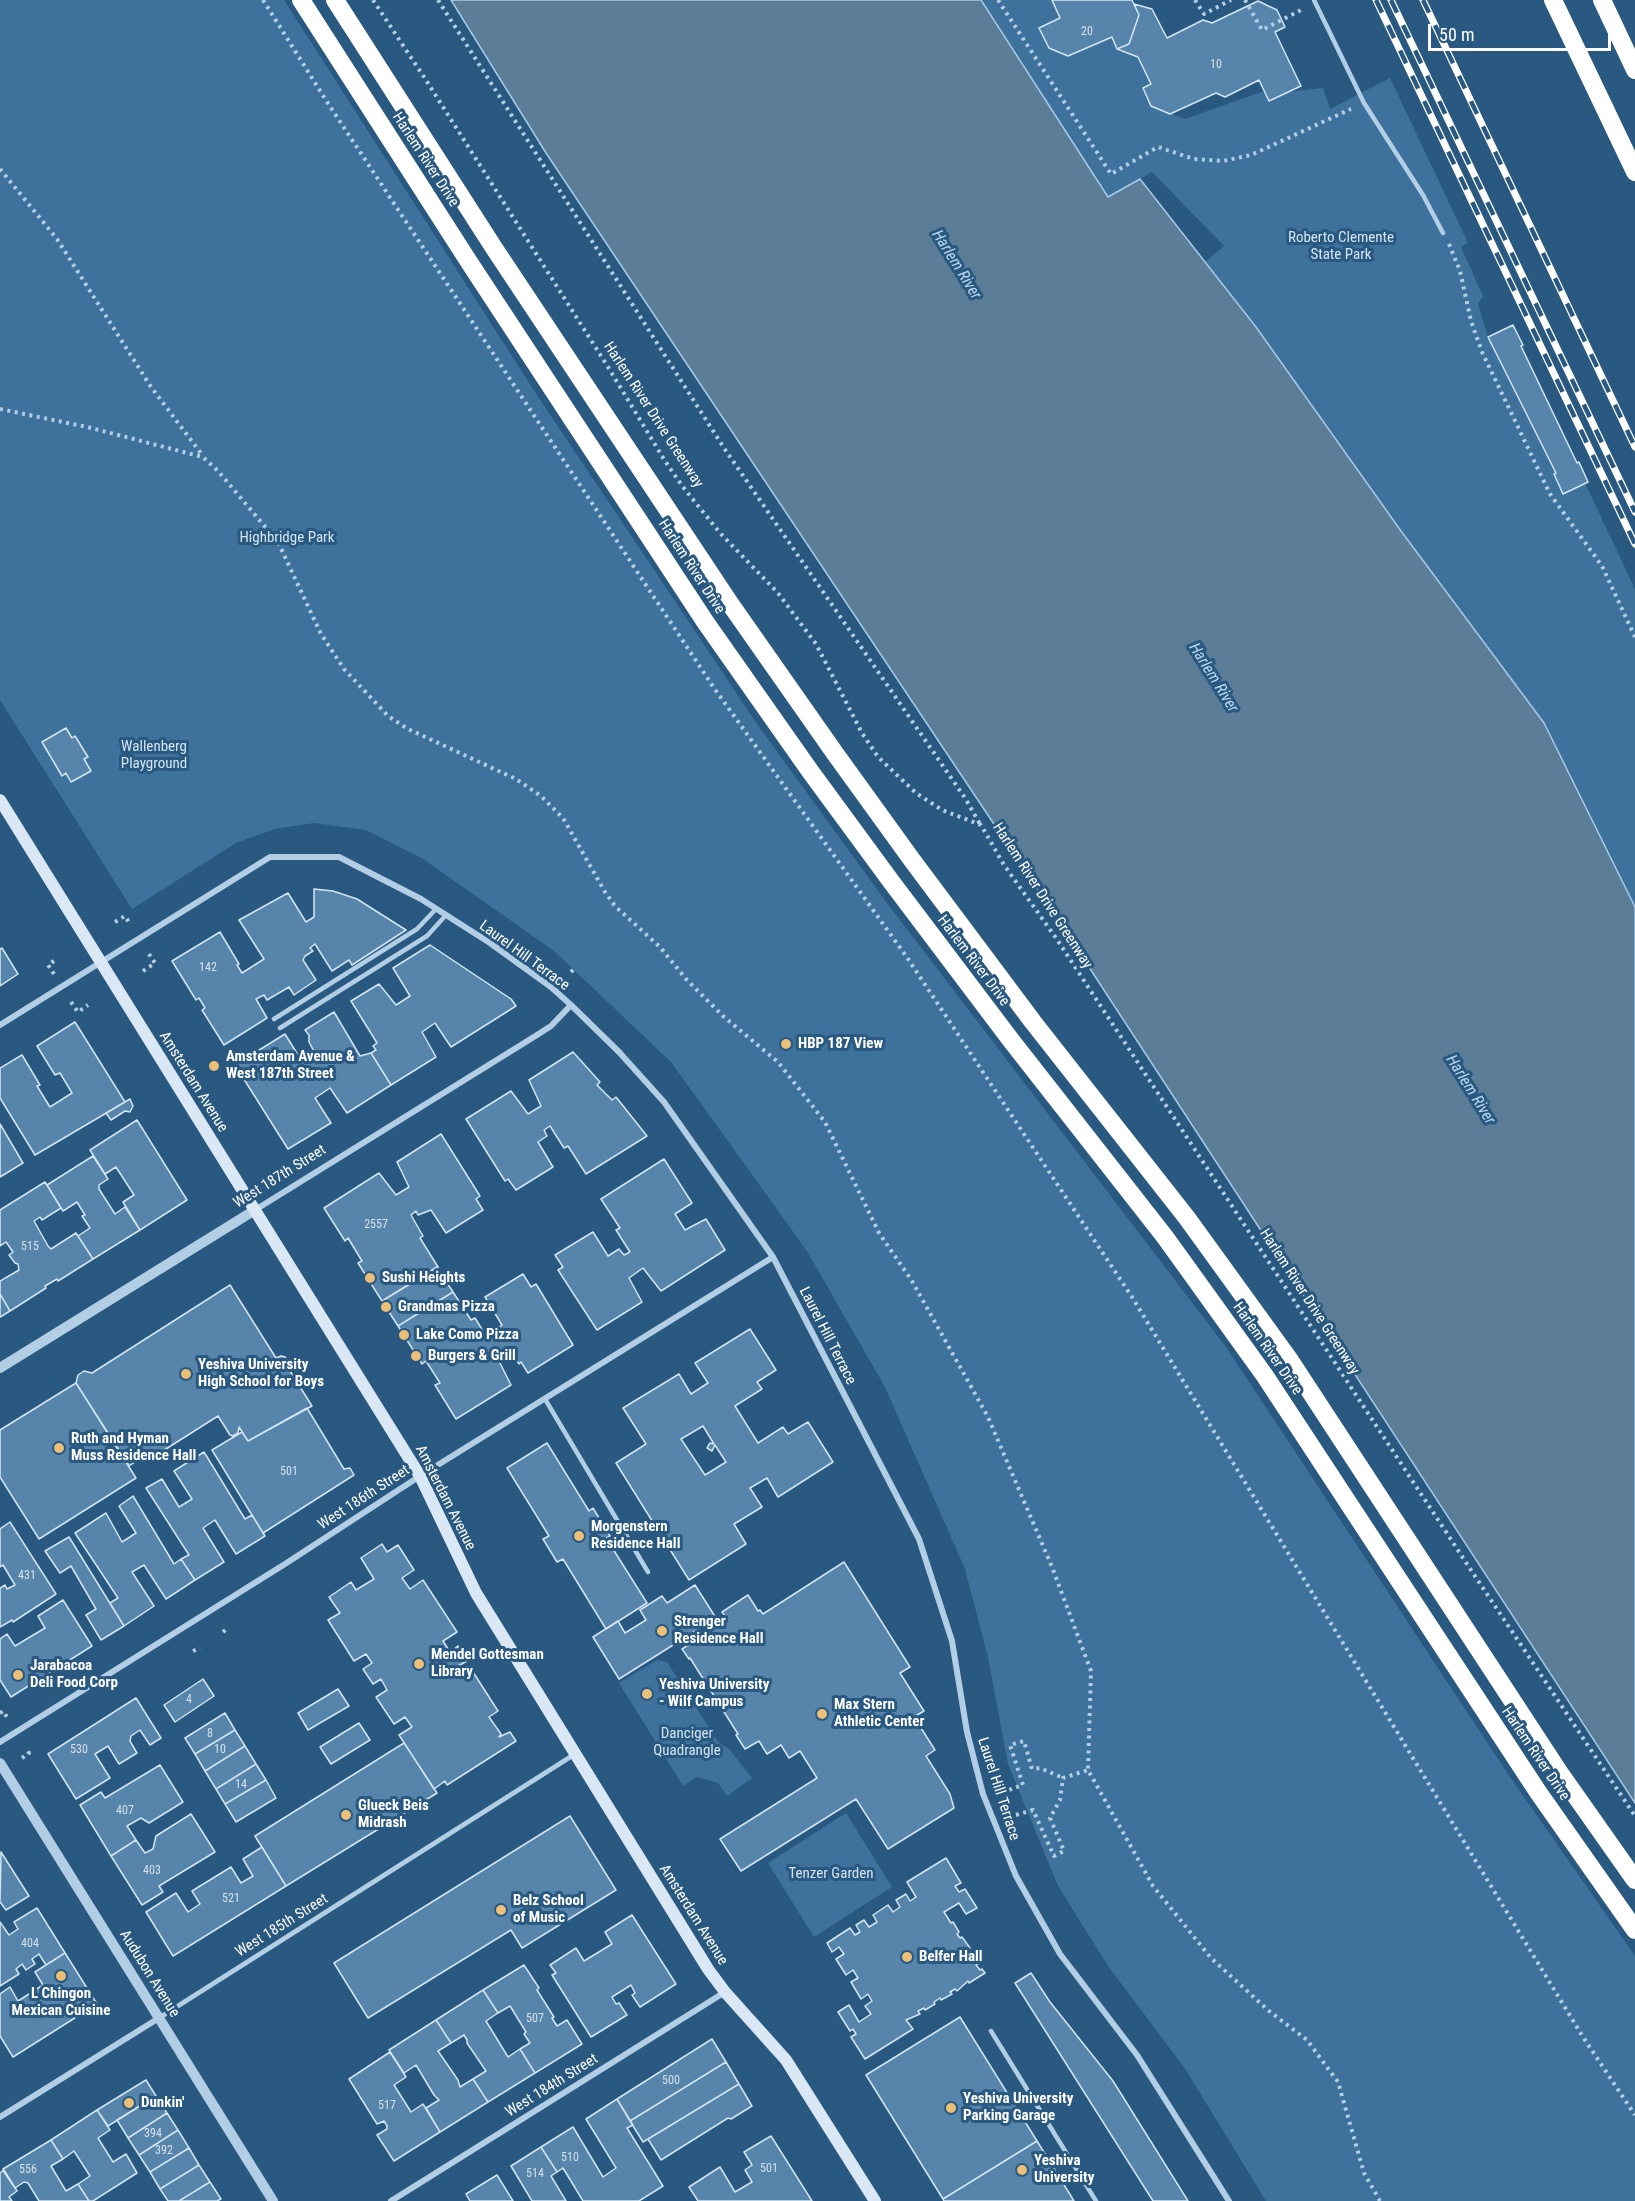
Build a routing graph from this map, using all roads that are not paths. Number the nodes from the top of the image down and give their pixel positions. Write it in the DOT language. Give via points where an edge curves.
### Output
graph roads {
  1 [pos="301,0"];
  2 [pos="335,0"];
  3 [pos="1314,0"];
  4 [pos="1553,0"];
  5 [pos="1602,0"];
  6 [pos="1635,70"];
  7 [pos="1635,172"];
  8 [pos="1443,232"];
  9 [pos="0,800"];
  10 [pos="436,909"];
  11 [pos="446,915"];
  12 [pos="100,962"];
  13 [pos="571,1005"];
  14 [pos="274,1019"];
  15 [pos="0,1025"];
  16 [pos="280,1028"];
  17 [pos="255,1210"];
  18 [pos="773,1257"];
  19 [pos="0,1368"];
  20 [pos="545,1399"];
  21 [pos="420,1476"];
  22 [pos="648,1572"];
  23 [pos="0,1742"];
  24 [pos="575,1754"];
  25 [pos="0,1763"];
  26 [pos="1635,1880"];
  27 [pos="1635,1930"];
  28 [pos="725,1992"];
  29 [pos="159,2018"];
  30 [pos="992,2031"];
  31 [pos="0,2117"];
  32 [pos="273,2201"];
  33 [pos="392,2201"];
  34 [pos="875,2201"];
  35 [pos="1096,2201"];
  36 [pos="1229,2201"];
  1 -- 27 [label="highway, Harlem River Drive" via="706,623 890,880 1165,1237 1265,1376 1531,1782"];
  2 -- 26 [label="highway, Harlem River Drive" via="731,605 906,851 1033,1022 1187,1218 1289,1359 1559,1772"];
  3 -- 8 [label="lane" via="1364,103"];
  4 -- 7 [label="highway"];
  5 -- 6 [label="highway"];
  9 -- 12 [label="main road, Amsterdam Avenue"];
  10 -- 11 [label="street, Laurel Hill Terrace"];
  10 -- 12 [label="street, Laurel Hill Terrace" via="339,857 270,857"];
  10 -- 14 [label="lane" via="417,929"];
  11 -- 13 [label="street, Laurel Hill Terrace"];
  11 -- 16 [label="lane" via="428,936"];
  12 -- 15 [label="street, Laurel Hill Terrace"];
  12 -- 17 [label="main road, Amsterdam Avenue"];
  13 -- 17 [label="street, West 187th Street" via="551,1026"];
  13 -- 18 [label="street, Laurel Hill Terrace" via="664,1102"];
  17 -- 19 [label="street, West 187th Street"];
  17 -- 21 [label="main road, Amsterdam Avenue"];
  18 -- 20 [label="street, West 186th Street"];
  18 -- 36 [label="street, Laurel Hill Terrace" via="919,1539 952,1641 967,1732 983,1794 1016,1876 1060,1954 1137,2055"];
  20 -- 21 [label="street, West 186th Street"];
  20 -- 22 [label="lane"];
  21 -- 23 [label="street, West 186th Street"];
  21 -- 24 [label="main road, Amsterdam Avenue" via="476,1593"];
  24 -- 28 [label="main road, Amsterdam Avenue"];
  24 -- 29 [label="street, West 185th Street"];
  25 -- 29 [label="street, Audubon Avenue"];
  28 -- 33 [label="street, West 184th Street"];
  28 -- 34 [label="main road, Amsterdam Avenue" via="786,2060"];
  29 -- 31 [label="street, West 185th Street"];
  29 -- 32 [label="street, Audubon Avenue"];
  30 -- 35 [label="lane"];
}
